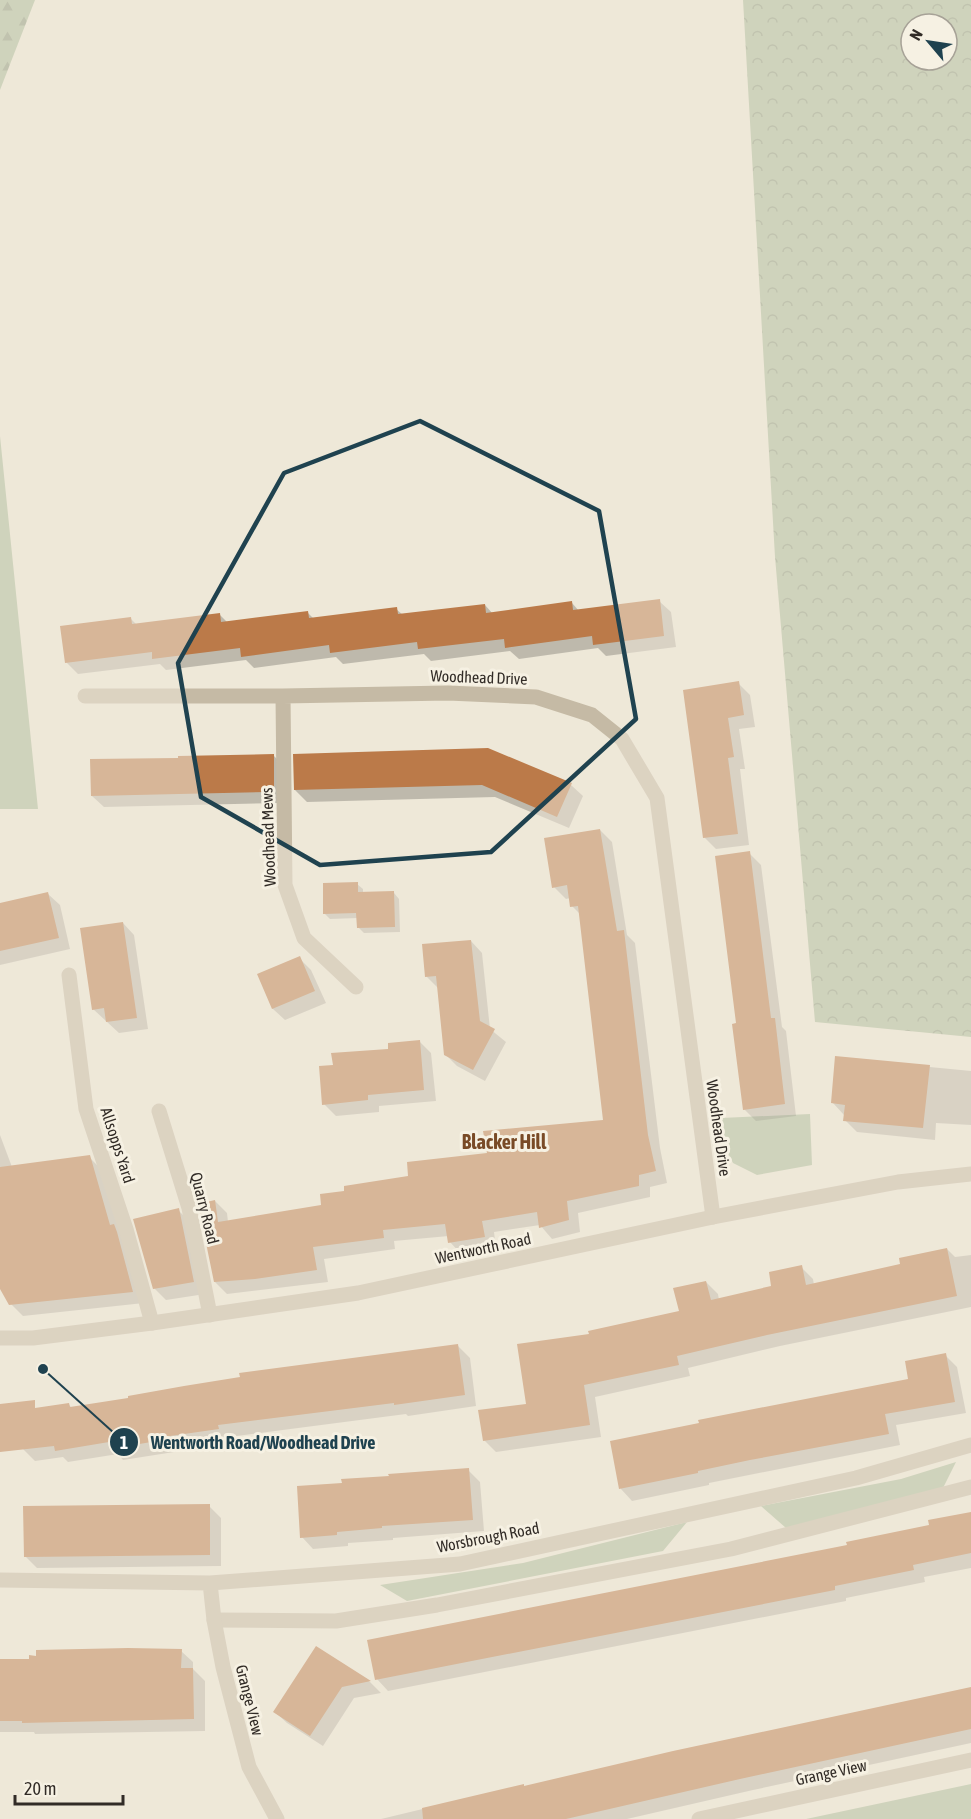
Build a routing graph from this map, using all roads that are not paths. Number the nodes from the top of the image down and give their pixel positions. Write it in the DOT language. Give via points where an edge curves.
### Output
graph roads {
  1 [pos="85,696"];
  2 [pos="283,696"];
  3 [pos="69,975"];
  4 [pos="356,987"];
  5 [pos="159,1111"];
  6 [pos="971,1174"];
  7 [pos="713,1217"];
  8 [pos="210,1315"];
  9 [pos="152,1323"];
  10 [pos="1,1336"];
  11 [pos="971,1445"];
  12 [pos="971,1487"];
  13 [pos="0,1580"];
  14 [pos="210,1583"];
  15 [pos="214,1620"];
  16 [pos="971,1760"];
  17 [pos="277,1819"];
  18 [pos="699,1819"];
  1 -- 2 [label="street, Woodhead Drive"];
  2 -- 4 [label="street, Woodhead Mews" via="285,885 304,938"];
  2 -- 7 [label="street, Woodhead Drive" via="448,693 536,697 592,715 622,739 657,798"];
  3 -- 9 [label="street, Allsopps Yard" via="86,1108"];
  5 -- 8 [label="street, Quarry Road" via="189,1208"];
  6 -- 7 [label="street, Wentworth Road" via="898,1182"];
  7 -- 8 [label="street, Wentworth Road" via="357,1293"];
  8 -- 9 [label="street, Wentworth Road"];
  9 -- 10 [label="street, Wentworth Road" via="33,1338"];
  11 -- 14 [label="street, Worsbrough Road" via="856,1478 460,1564"];
  12 -- 15 [label="street" via="731,1550 437,1605 336,1621"];
  13 -- 14 [label="street, Worsbrough Road"];
  14 -- 15 [label="street, Grange View"];
  15 -- 17 [label="street, Grange View" via="249,1767"];
  16 -- 18 [label="street, Grange View"];
}
